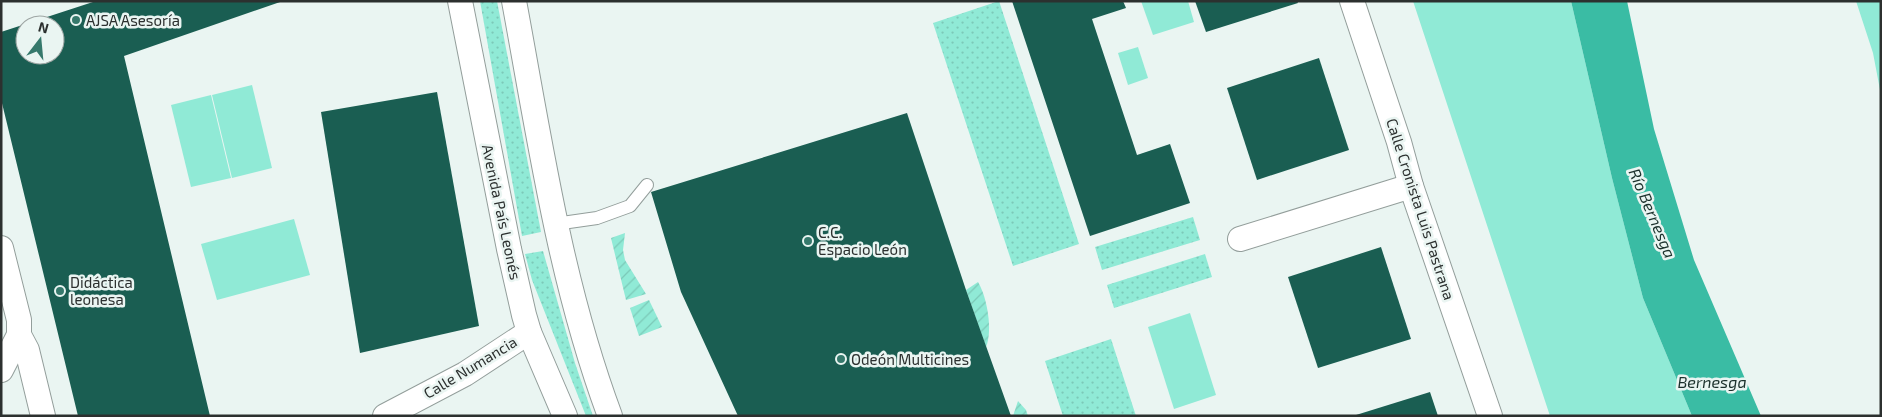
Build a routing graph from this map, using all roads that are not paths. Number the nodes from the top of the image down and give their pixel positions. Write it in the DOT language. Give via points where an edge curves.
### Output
graph roads {
  1 [pos="460,1"];
  2 [pos="514,1"];
  3 [pos="1352,1"];
  4 [pos="647,185"];
  5 [pos="1411,186"];
  6 [pos="555,224"];
  7 [pos="1240,239"];
  8 [pos="1,248"];
  9 [pos="529,332"];
  10 [pos="19,334"];
  11 [pos="1,370"];
  12 [pos="43,416"];
  13 [pos="385,416"];
  14 [pos="565,416"];
  15 [pos="610,416"];
  16 [pos="1490,416"];
  1 -- 9 [label="street, Avenida País Leonés" via="509,249"];
  2 -- 6 [label="street"];
  3 -- 5 [label="street, Calle Cronista Luis Pastrana"];
  4 -- 6 [label="lane" via="630,206 596,218"];
  5 -- 7 [label="street"];
  5 -- 16 [label="street, Calle Cronista Luis Pastrana"];
  6 -- 15 [label="street" via="577,314"];
  8 -- 10 [label="street" via="17,306"];
  9 -- 13 [label="street, Calle Numancia" via="465,374"];
  9 -- 14 [label="street, Avenida País Leonés"];
  10 -- 11 [label="street"];
  10 -- 12 [label="street"];
}
